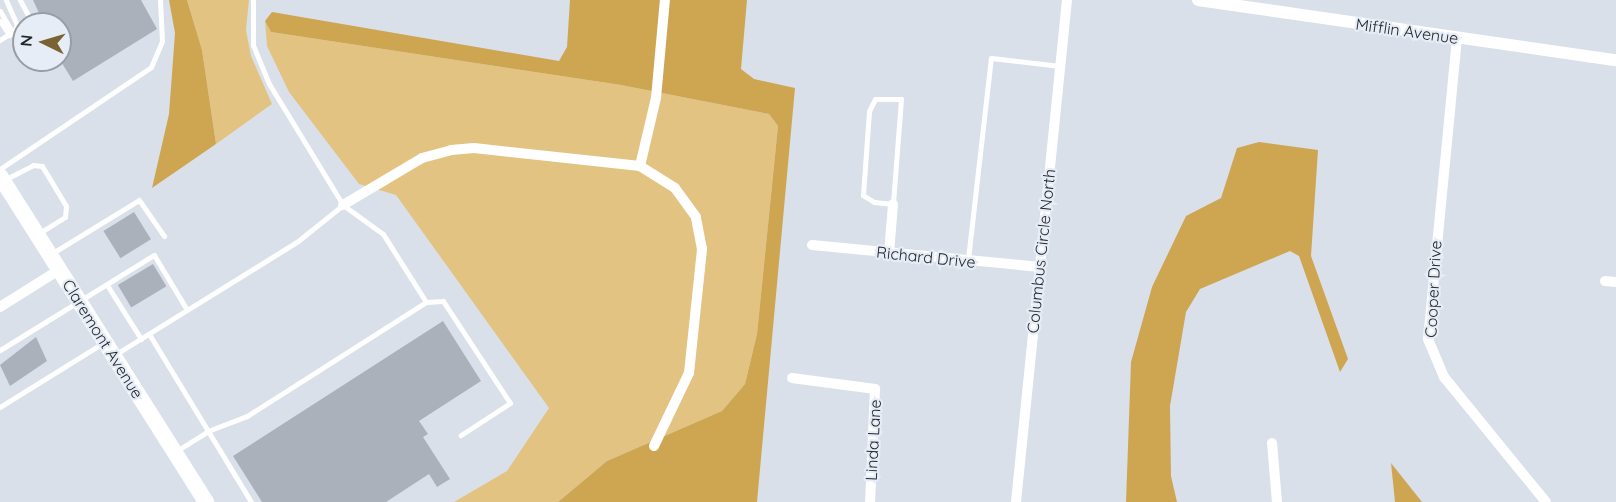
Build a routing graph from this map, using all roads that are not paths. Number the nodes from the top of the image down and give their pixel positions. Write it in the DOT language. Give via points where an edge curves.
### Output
graph roads {
  1 [pos="6,0"];
  2 [pos="160,0"];
  3 [pos="253,0"];
  4 [pos="665,0"];
  5 [pos="1067,0"];
  6 [pos="1198,0"];
  7 [pos="0,11"];
  8 [pos="0,21"];
  9 [pos="0,30"];
  10 [pos="6,36"];
  11 [pos="1457,38"];
  12 [pos="1616,60"];
  13 [pos="1060,66"];
  14 [pos="640,166"];
  15 [pos="1,175"];
  16 [pos="893,204"];
  17 [pos="343,205"];
  18 [pos="37,235"];
  19 [pos="164,236"];
  20 [pos="812,245"];
  21 [pos="889,253"];
  22 [pos="50,255"];
  23 [pos="968,261"];
  24 [pos="1040,267"];
  25 [pos="59,270"];
  26 [pos="107,285"];
  27 [pos="78,300"];
  28 [pos="426,302"];
  29 [pos="0,307"];
  30 [pos="187,310"];
  31 [pos="149,334"];
  32 [pos="141,339"];
  33 [pos="109,349"];
  34 [pos="0,350"];
  35 [pos="792,378"];
  36 [pos="0,407"];
  37 [pos="208,431"];
  38 [pos="461,435"];
  39 [pos="1272,443"];
  40 [pos="654,446"];
  41 [pos="174,453"];
  42 [pos="206,502"];
  43 [pos="251,502"];
  44 [pos="870,502"];
  45 [pos="1016,502"];
  46 [pos="1277,502"];
  47 [pos="1546,502"];
  1 -- 10 [label="lane" via="16,18"];
  2 -- 15 [label="lane" via="162,41 152,67"];
  3 -- 17 [label="lane" via="253,45 259,64"];
  4 -- 14 [label="street" via="656,98"];
  5 -- 13 [label="street, Columbus Circle North"];
  6 -- 11 [label="street, Mifflin Avenue"];
  7 -- 10 [label="lane"];
  8 -- 10 [label="lane"];
  9 -- 10 [label="lane"];
  11 -- 12 [label="street, Mifflin Avenue"];
  11 -- 47 [label="street, Cooper Drive" via="1428,339 1444,377"];
  13 -- 23 [label="lane" via="991,58"];
  13 -- 24 [label="street, Columbus Circle North"];
  14 -- 17 [label="street" via="474,148 452,150 422,158"];
  14 -- 40 [label="street" via="675,188 696,217 702,249 689,372"];
  15 -- 18 [label="main road, Claremont Avenue"];
  15 -- 18 [label="lane" via="42,166 66,206 65,217"];
  16 -- 16 [label="lane" via="874,202 863,195 868,111 875,99 901,99"];
  16 -- 21 [label="street"];
  17 -- 28 [label="lane" via="383,234"];
  17 -- 30 [label="lane" via="298,241"];
  18 -- 22 [label="main road, Claremont Avenue"];
  19 -- 22 [label="lane" via="139,200"];
  20 -- 21 [label="street, Richard Drive"];
  21 -- 23 [label="street, Richard Drive"];
  22 -- 25 [label="main road, Claremont Avenue"];
  23 -- 24 [label="street, Richard Drive"];
  24 -- 45 [label="street, Columbus Circle North"];
  25 -- 27 [label="main road, Claremont Avenue"];
  25 -- 29 [label="street"];
  26 -- 27 [label="lane"];
  26 -- 30 [label="lane" via="154,255"];
  26 -- 32 [label="lane"];
  27 -- 33 [label="main road, Claremont Avenue"];
  27 -- 34 [label="lane"];
  28 -- 37 [label="lane" via="247,416"];
  28 -- 38 [label="lane" via="443,301 510,403"];
  30 -- 31 [label="lane"];
  31 -- 32 [label="lane"];
  31 -- 37 [label="lane"];
  32 -- 33 [label="lane"];
  33 -- 36 [label="lane"];
  33 -- 41 [label="main road, Claremont Avenue"];
  35 -- 44 [label="street, Linda Lane" via="875,390"];
  37 -- 41 [label="lane"];
  37 -- 43 [label="lane"];
  39 -- 46 [label="street"];
  41 -- 42 [label="main road, Claremont Avenue"];
}
